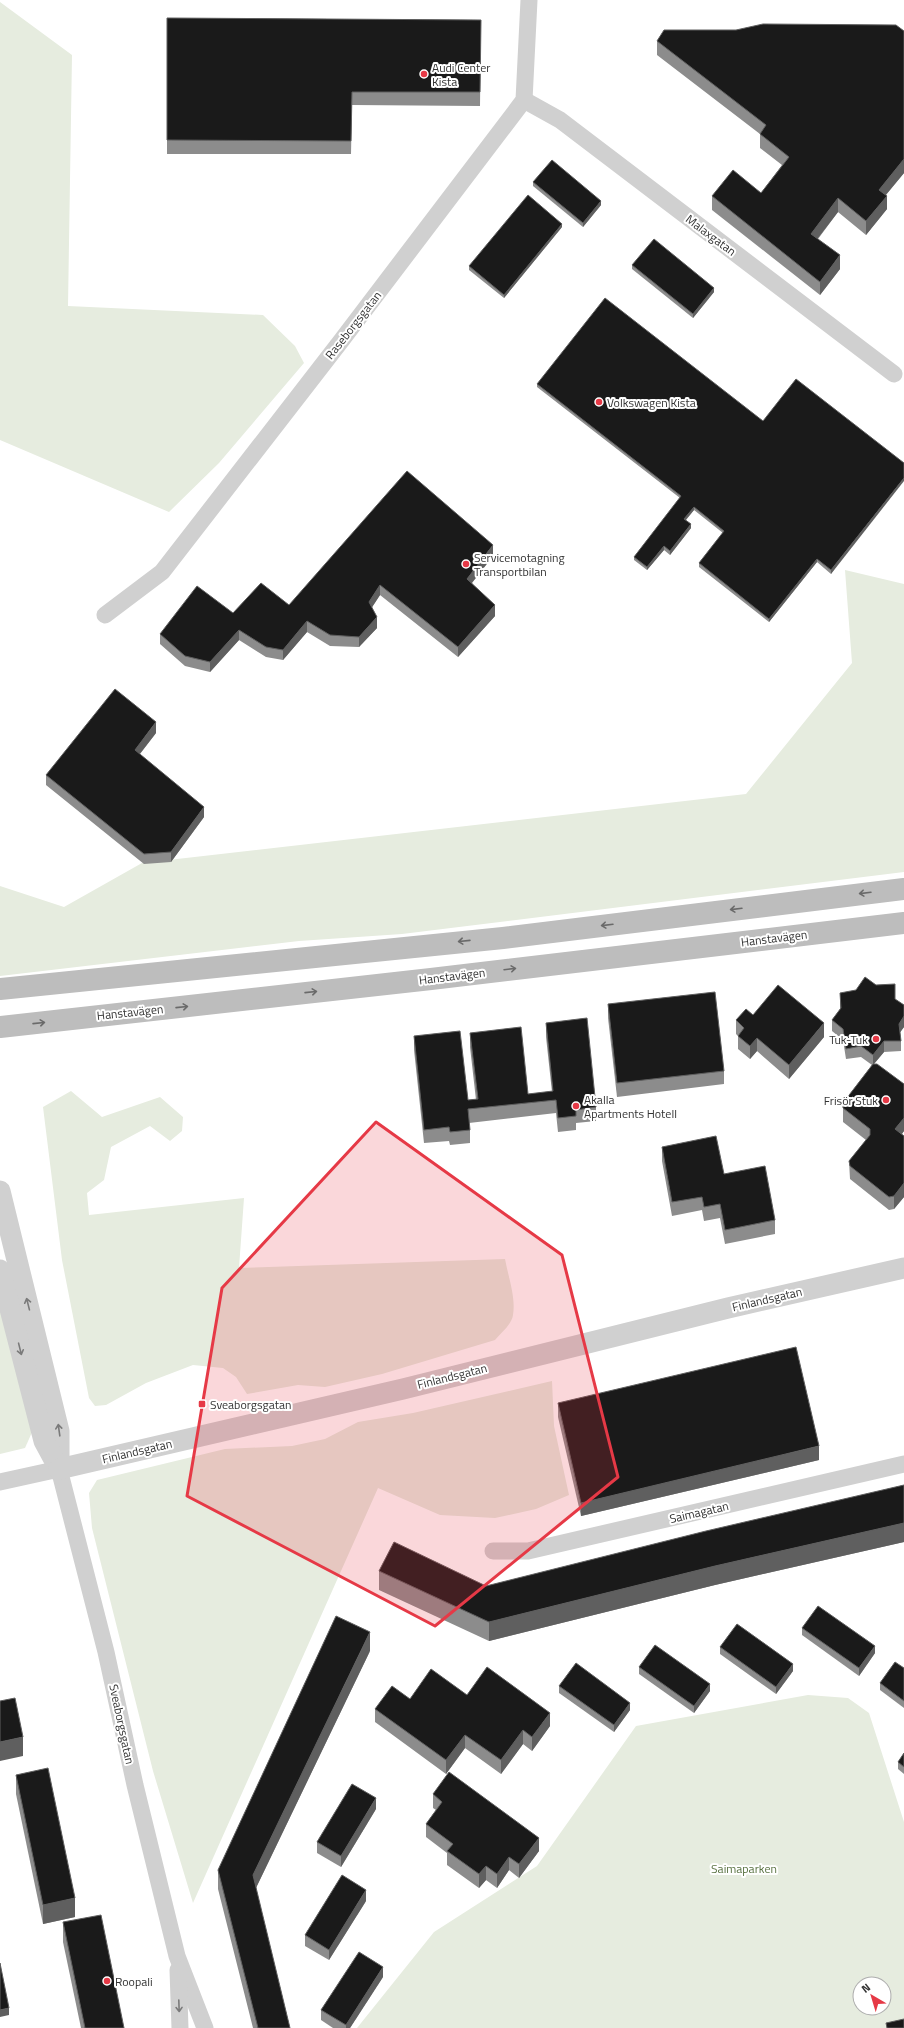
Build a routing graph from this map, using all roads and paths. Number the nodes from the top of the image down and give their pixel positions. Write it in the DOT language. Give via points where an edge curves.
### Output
graph roads {
  1 [pos="529,0"];
  2 [pos="524,100"];
  3 [pos="894,374"];
  4 [pos="105,615"];
  5 [pos="904,889"];
  6 [pos="904,923"];
  7 [pos="0,989"];
  8 [pos="0,1027"];
  9 [pos="0,1191"];
  10 [pos="904,1268"];
  11 [pos="0,1270"];
  12 [pos="904,1464"];
  13 [pos="59,1469"];
  14 [pos="0,1482"];
  15 [pos="493,1551"];
  16 [pos="177,1956"];
  17 [pos="180,2028"];
  18 [pos="205,2028"];
  1 -- 2 [label="street"];
  2 -- 3 [label="street, Malaxgatan" via="560,120"];
  2 -- 4 [label="street, Raseborgsgatan" via="162,572"];
  5 -- 7 [label="main road, one-way" via="502,938"];
  8 -- 6 [label="main road, Hanstavägen, one-way"];
  13 -- 9 [label="street, Sveaborgsgatan, one-way" via="60,1431"];
  10 -- 13 [label="street, Finlandsgatan"];
  11 -- 13 [label="street, Sveaborgsgatan, one-way" via="44,1441"];
  12 -- 15 [label="street, Saimagatan" via="528,1551"];
  13 -- 14 [label="street, Finlandsgatan"];
  13 -- 16 [label="street, Sveaborgsgatan" via="106,1652 135,1785"];
  16 -- 17 [label="street, Sveaborgsgatan, one-way"];
  16 -- 18 [label="street, Sveaborgsgatan"];
}
